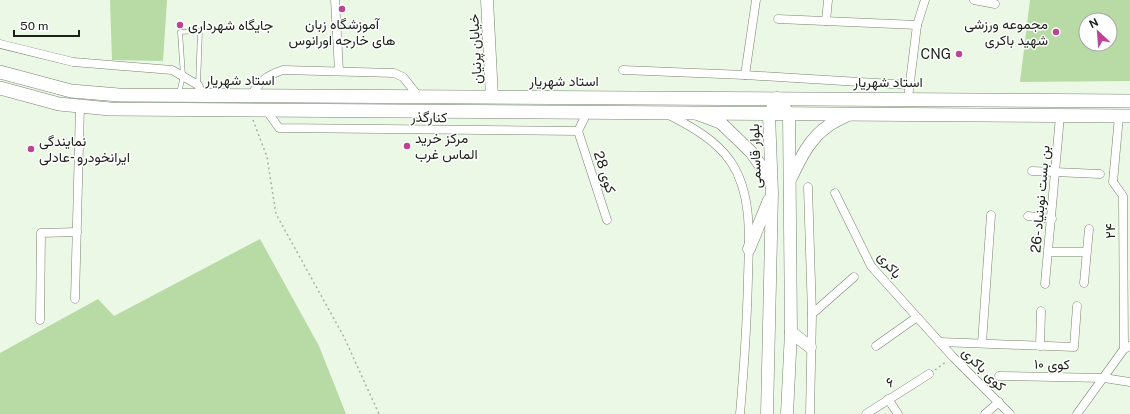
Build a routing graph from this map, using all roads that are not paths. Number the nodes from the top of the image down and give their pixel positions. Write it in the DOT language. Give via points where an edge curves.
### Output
graph roads {
  1 [pos="335,0"];
  2 [pos="487,0"];
  3 [pos="756,0"];
  4 [pos="828,0"];
  5 [pos="925,0"];
  6 [pos="974,0"];
  7 [pos="995,4"];
  8 [pos="778,20"];
  9 [pos="826,22"];
  10 [pos="917,25"];
  11 [pos="0,44"];
  12 [pos="623,70"];
  13 [pos="339,71"];
  14 [pos="0,72"];
  15 [pos="745,75"];
  16 [pos="183,76"];
  17 [pos="0,88"];
  18 [pos="201,90"];
  19 [pos="908,92"];
  20 [pos="178,95"];
  21 [pos="250,96"];
  22 [pos="286,96"];
  23 [pos="419,97"];
  24 [pos="492,97"];
  25 [pos="777,98"];
  26 [pos="1130,101"];
  27 [pos="80,106"];
  28 [pos="267,111"];
  29 [pos="286,112"];
  30 [pos="587,113"];
  31 [pos="667,114"];
  32 [pos="696,114"];
  33 [pos="789,114"];
  34 [pos="850,114"];
  35 [pos="769,115"];
  36 [pos="1060,116"];
  37 [pos="1125,116"];
  38 [pos="578,131"];
  39 [pos="1032,171"];
  40 [pos="1055,173"];
  41 [pos="1100,174"];
  42 [pos="771,180"];
  43 [pos="790,181"];
  44 [pos="808,187"];
  45 [pos="772,193"];
  46 [pos="835,193"];
  47 [pos="1126,196"];
  48 [pos="991,215"];
  49 [pos="1028,216"];
  50 [pos="1052,219"];
  51 [pos="607,220"];
  52 [pos="1089,230"];
  53 [pos="77,232"];
  54 [pos="749,249"];
  55 [pos="1049,252"];
  56 [pos="1086,252"];
  57 [pos="1127,256"];
  58 [pos="854,276"];
  59 [pos="1084,283"];
  60 [pos="1045,284"];
  61 [pos="75,299"];
  62 [pos="1077,306"];
  63 [pos="1041,312"];
  64 [pos="812,314"];
  65 [pos="917,317"];
  66 [pos="40,320"];
  67 [pos="791,332"];
  68 [pos="940,342"];
  69 [pos="982,343"];
  70 [pos="876,346"];
  71 [pos="1040,346"];
  72 [pos="810,347"];
  73 [pos="1127,348"];
  74 [pos="929,374"];
  75 [pos="999,376"];
  76 [pos="1104,378"];
  77 [pos="1130,382"];
  78 [pos="888,399"];
  79 [pos="999,402"];
  80 [pos="740,414"];
  81 [pos="767,414"];
  82 [pos="787,414"];
  83 [pos="810,414"];
  84 [pos="866,414"];
  85 [pos="898,414"];
  86 [pos="986,414"];
  87 [pos="1010,414"];
  88 [pos="1077,414"];
  1 -- 13 [label="street"];
  2 -- 24 [label="main road, خیابان پرنیان"];
  3 -- 15 [label="street"];
  4 -- 9 [label="street"];
  5 -- 10 [label="street"];
  6 -- 7 [label="street"];
  8 -- 9 [label="street"];
  9 -- 10 [label="street"];
  10 -- 19 [label="street"];
  11 -- 16 [label="street" via="73,62 172,70"];
  12 -- 15 [label="street"];
  13 -- 21 [label="street" via="283,70 262,80"];
  13 -- 23 [label="street" via="394,72 403,77"];
  14 -- 20 [label="main road, استاد شهریار" via="71,91 119,95"];
  15 -- 19 [label="street"];
  16 -- 18 [label="street"];
  16 -- 18 [label="lane" via="180,32 200,31"];
  16 -- 20 [label="lane"];
  17 -- 27 [label="main road" via="59,104"];
  18 -- 20 [label="main road, استاد شهریار"];
  18 -- 21 [label="main road, استاد شهریار"];
  19 -- 25 [label="main road, استاد شهریار"];
  19 -- 26 [label="main road, استاد شهریار"];
  21 -- 22 [label="main road, استاد شهریار"];
  22 -- 23 [label="main road, استاد شهریار"];
  22 -- 29 [label="main road"];
  23 -- 24 [label="main road, استاد شهریار"];
  24 -- 25 [label="main road, استاد شهریار"];
  25 -- 33 [label="main road"];
  25 -- 35 [label="main road, بلوار قاسمی"];
  27 -- 28 [label="main road" via="110,109"];
  27 -- 53 [label="street"];
  28 -- 29 [label="main road"];
  28 -- 38 [label="street, کنارگذر" via="279,128"];
  29 -- 30 [label="main road"];
  30 -- 31 [label="main road"];
  30 -- 38 [label="street"];
  31 -- 32 [label="main road"];
  31 -- 54 [label="street" via="714,143 732,163 743,188 748,211"];
  32 -- 35 [label="main road"];
  32 -- 42 [label="main road" via="721,123 751,152"];
  33 -- 34 [label="main road"];
  33 -- 35 [label="main road"];
  33 -- 43 [label="main road"];
  34 -- 36 [label="main road"];
  34 -- 43 [label="main road" via="827,126 811,142"];
  35 -- 42 [label="main road, بلوار قاسمی"];
  36 -- 37 [label="main road"];
  36 -- 40 [label="street, 26- بن بست نوبنیاد"];
  37 -- 47 [label="street, ۲۴" via="1112,182"];
  38 -- 51 [label="street, کوی 28"];
  39 -- 40 [label="street"];
  40 -- 41 [label="street"];
  40 -- 50 [label="street, 26- بن بست نوبنیاد"];
  42 -- 45 [label="main road, بلوار قاسمی"];
  43 -- 67 [label="main road"];
  44 -- 64 [label="street"];
  45 -- 54 [label="main road"];
  45 -- 81 [label="main road, بلوار قاسمی"];
  46 -- 65 [label="street, باکری" via="871,266"];
  47 -- 57 [label="street, ۲۴"];
  48 -- 69 [label="street"];
  49 -- 50 [label="street"];
  50 -- 55 [label="street, 26- بن بست نوبنیاد"];
  52 -- 56 [label="street"];
  53 -- 61 [label="street"];
  53 -- 66 [label="street" via="41,233"];
  54 -- 80 [label="street" via="747,329"];
  55 -- 56 [label="street"];
  55 -- 60 [label="street, 26- بن بست نوبنیاد"];
  56 -- 59 [label="street"];
  57 -- 73 [label="street, ۲۴"];
  58 -- 64 [label="street"];
  62 -- 71 [label="street" via="1074,347"];
  63 -- 71 [label="street"];
  64 -- 72 [label="street"];
  65 -- 68 [label="street, باکری"];
  65 -- 70 [label="street"];
  67 -- 72 [label="main road"];
  67 -- 82 [label="main road"];
  68 -- 69 [label="street"];
  68 -- 79 [label="street, کوی باکری"];
  69 -- 71 [label="street"];
  72 -- 83 [label="street"];
  73 -- 76 [label="street"];
  74 -- 78 [label="street, ۶"];
  75 -- 76 [label="street, کوی ۱۰"];
  76 -- 77 [label="street, کوی ۱۰"];
  76 -- 88 [label="street"];
  78 -- 84 [label="street, ۶"];
  78 -- 85 [label="street"];
  79 -- 86 [label="street"];
  79 -- 87 [label="street, کوی باکری"];
}
